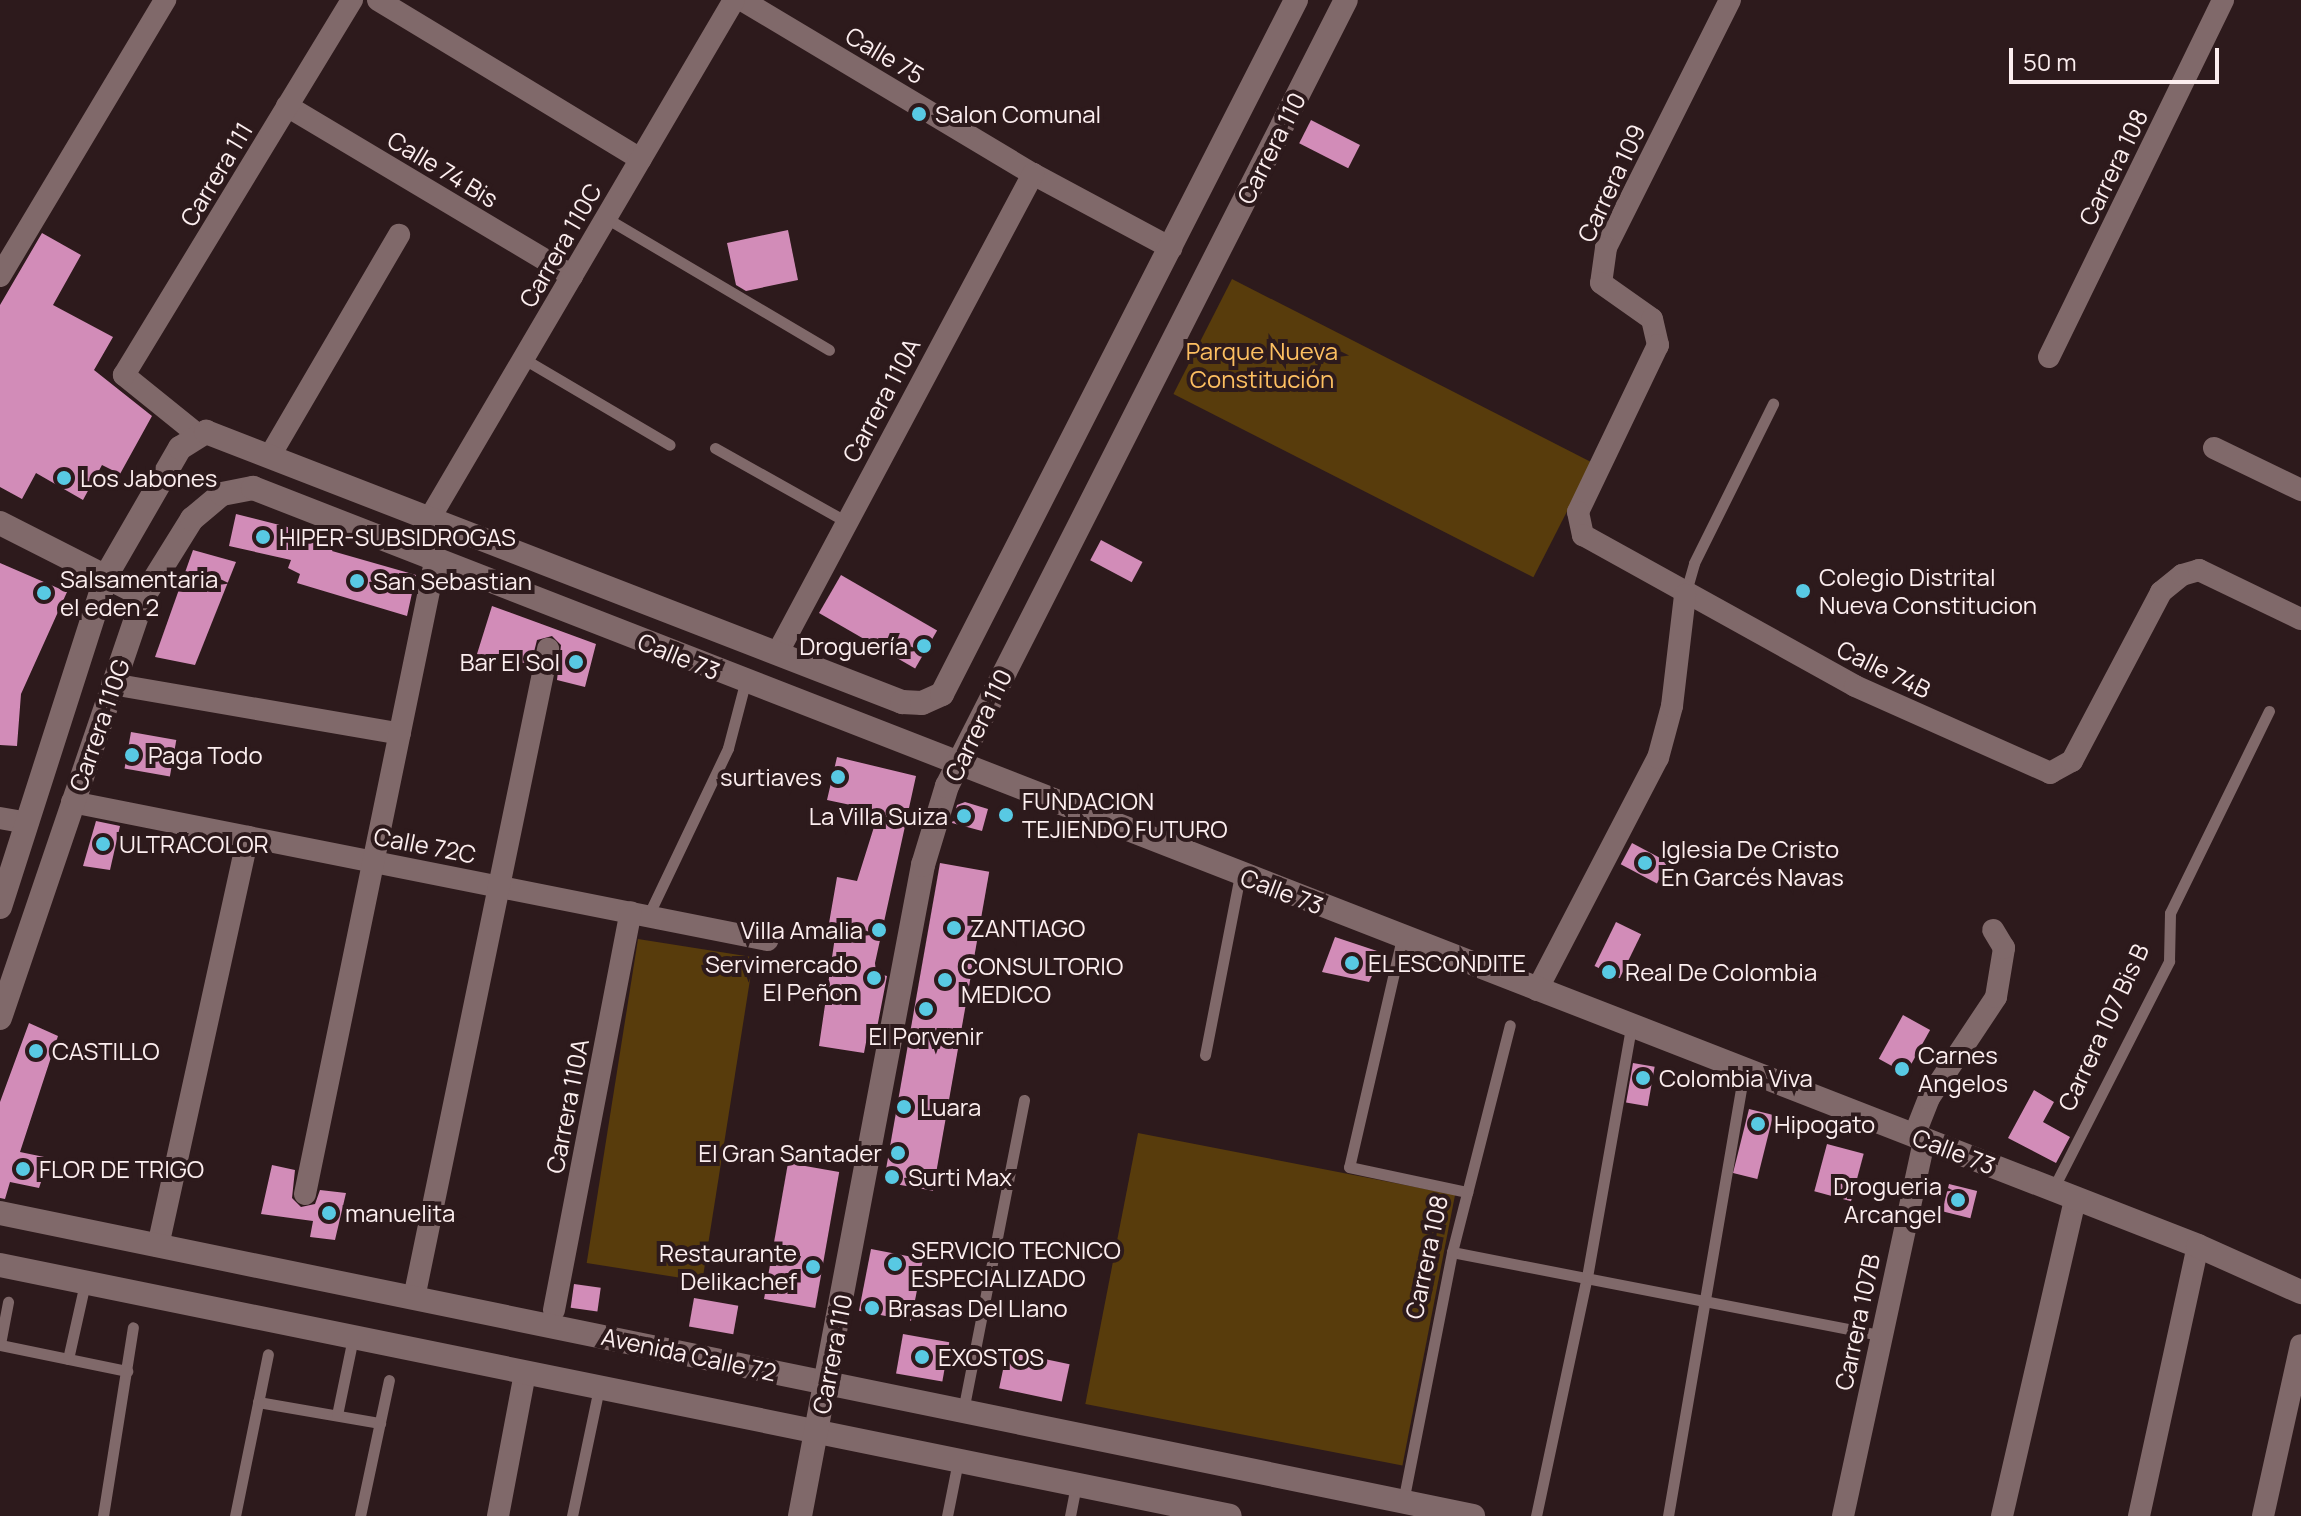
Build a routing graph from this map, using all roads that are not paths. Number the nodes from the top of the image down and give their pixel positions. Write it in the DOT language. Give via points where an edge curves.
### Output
graph roads {
  1 [pos="165,0"];
  2 [pos="352,0"];
  3 [pos="378,0"];
  4 [pos="734,0"];
  5 [pos="742,0"];
  6 [pos="1296,0"];
  7 [pos="1346,0"];
  8 [pos="1730,0"];
  9 [pos="2223,0"];
  10 [pos="287,106"];
  11 [pos="641,159"];
  12 [pos="1033,174"];
  13 [pos="606,218"];
  14 [pos="399,235"];
  15 [pos="1171,248"];
  16 [pos="0,276"];
  17 [pos="572,276"];
  18 [pos="829,350"];
  19 [pos="2049,357"];
  20 [pos="524,359"];
  21 [pos="1773,404"];
  22 [pos="197,434"];
  23 [pos="670,445"];
  24 [pos="715,448"];
  25 [pos="2214,448"];
  26 [pos="271,454"];
  27 [pos="264,490"];
  28 [pos="2301,490"];
  29 [pos="431,516"];
  30 [pos="845,521"];
  31 [pos="0,523"];
  32 [pos="1592,544"];
  33 [pos="436,557"];
  34 [pos="106,576"];
  35 [pos="1685,595"];
  36 [pos="144,596"];
  37 [pos="2301,619"];
  38 [pos="548,649"];
  39 [pos="778,652"];
  40 [pos="745,683"];
  41 [pos="112,684"];
  42 [pos="934,699"];
  43 [pos="2269,711"];
  44 [pos="400,734"];
  45 [pos="955,765"];
  46 [pos="72,802"];
  47 [pos="0,818"];
  48 [pos="28,823"];
  49 [pos="248,837"];
  50 [pos="374,861"];
  51 [pos="1240,875"];
  52 [pos="499,886"];
  53 [pos="0,907"];
  54 [pos="640,914"];
  55 [pos="1993,930"];
  56 [pos="1402,938"];
  57 [pos="767,940"];
  58 [pos="1537,990"];
  59 [pos="0,1018"];
  60 [pos="1510,1025"];
  61 [pos="1631,1027"];
  62 [pos="1205,1055"];
  63 [pos="1744,1070"];
  64 [pos="1024,1100"];
  65 [pos="1919,1138"];
  66 [pos="1467,1192"];
  67 [pos="305,1194"];
  68 [pos="2064,1194"];
  69 [pos="0,1213"];
  70 [pos="158,1246"];
  71 [pos="2198,1246"];
  72 [pos="1452,1252"];
  73 [pos="0,1265"];
  74 [pos="1587,1277"];
  75 [pos="85,1283"];
  76 [pos="2301,1292"];
  77 [pos="414,1298"];
  78 [pos="1707,1299"];
  79 [pos="8,1302"];
  80 [pos="554,1310"];
  81 [pos="133,1327"];
  82 [pos="1880,1335"];
  83 [pos="353,1338"];
  84 [pos="0,1344"];
  85 [pos="2301,1345"];
  86 [pos="268,1354"];
  87 [pos="68,1359"];
  88 [pos="127,1371"];
  89 [pos="525,1373"];
  90 [pos="389,1380"];
  91 [pos="826,1383"];
  92 [pos="599,1388"];
  93 [pos="258,1402"];
  94 [pos="963,1411"];
  95 [pos="337,1415"];
  96 [pos="380,1423"];
  97 [pos="817,1433"];
  98 [pos="958,1461"];
  99 [pos="1076,1485"];
  100 [pos="1403,1502"];
  101 [pos="1190,1512"];
  102 [pos="103,1516"];
  103 [pos="235,1516"];
  104 [pos="360,1516"];
  105 [pos="498,1516"];
  106 [pos="572,1516"];
  107 [pos="800,1516"];
  108 [pos="947,1516"];
  109 [pos="1070,1516"];
  110 [pos="1230,1516"];
  111 [pos="1473,1516"];
  112 [pos="1536,1516"];
  113 [pos="1668,1516"];
  114 [pos="1843,1516"];
  115 [pos="2002,1516"];
  116 [pos="2139,1516"];
  117 [pos="2263,1516"];
  1 -- 16 [label="street"];
  2 -- 10 [label="street, Carrera 111"];
  3 -- 11 [label="street"];
  4 -- 11 [label="street, Carrera 110C"];
  5 -- 12 [label="street, Calle 75"];
  6 -- 15 [label="main road, Carrera 110"];
  7 -- 45 [label="main road, Carrera 110"];
  8 -- 32 [label="street, Carrera 109" via="1606,248 1601,283 1652,319 1658,345 1578,512 1578,526"];
  9 -- 19 [label="street, Carrera 108"];
  10 -- 17 [label="street, Calle 74 Bis"];
  10 -- 22 [label="street, Carrera 111" via="124,375"];
  11 -- 13 [label="street, Carrera 110C"];
  12 -- 15 [label="street, Calle 75"];
  12 -- 30 [label="street, Carrera 110A"];
  13 -- 17 [label="street, Carrera 110C"];
  13 -- 18 [label="lane"];
  14 -- 26 [label="street"];
  15 -- 42 [label="main road, Carrera 110" via="951,684"];
  17 -- 20 [label="street, Carrera 110C"];
  20 -- 23 [label="lane"];
  20 -- 29 [label="street, Carrera 110C"];
  21 -- 35 [label="lane" via="1694,563"];
  22 -- 26 [label="main road, Calle 73" via="216,433"];
  22 -- 34 [label="main road, Carrera 110G" via="180,448"];
  24 -- 30 [label="lane"];
  25 -- 28 [label="street"];
  26 -- 29 [label="main road, Calle 73"];
  27 -- 33 [label="main road, Calle 73"];
  27 -- 36 [label="main road, Carrera 110G" via="241,489 208,504 178,537"];
  29 -- 39 [label="main road, Calle 73"];
  30 -- 39 [label="street, Carrera 110A"];
  31 -- 34 [label="main road"];
  32 -- 35 [label="street, Calle 74B"];
  33 -- 40 [label="main road, Calle 73"];
  33 -- 44 [label="street"];
  34 -- 36 [label="main road"];
  34 -- 48 [label="main road, Carrera 110G"];
  35 -- 37 [label="street, Calle 74B" via="1855,686 2050,773 2072,761 2161,592 2182,575 2199,570"];
  35 -- 58 [label="street" via="1672,706 1658,758"];
  36 -- 41 [label="main road, Carrera 110G"];
  38 -- 52 [label="street"];
  39 -- 42 [label="main road, Calle 73" via="902,702"];
  40 -- 45 [label="main road, Calle 73"];
  40 -- 54 [label="lane" via="728,748"];
  41 -- 44 [label="street"];
  41 -- 46 [label="main road, Carrera 110G"];
  43 -- 68 [label="lane, Carrera 107 Bis B" via="2170,913 2169,961"];
  44 -- 50 [label="street"];
  45 -- 51 [label="main road, Calle 73"];
  45 -- 91 [label="main road, Carrera 110" via="923,865"];
  46 -- 49 [label="street, Calle 72C"];
  46 -- 59 [label="main road, Carrera 110G"];
  47 -- 48 [label="street"];
  48 -- 53 [label="main road, Carrera 110G"];
  49 -- 50 [label="street, Calle 72C"];
  49 -- 70 [label="street"];
  50 -- 52 [label="street, Calle 72C"];
  50 -- 67 [label="street"];
  51 -- 56 [label="main road, Calle 73"];
  51 -- 62 [label="lane"];
  52 -- 54 [label="street, Calle 72C"];
  52 -- 77 [label="street"];
  54 -- 57 [label="street, Calle 72C"];
  54 -- 80 [label="street, Carrera 110A"];
  55 -- 65 [label="street, Carrera 107B" via="2004,948 1996,997 1929,1098"];
  56 -- 58 [label="main road, Calle 73"];
  56 -- 66 [label="lane" via="1349,1167"];
  58 -- 61 [label="main road, Calle 73"];
  60 -- 66 [label="lane, Carrera 108"];
  61 -- 63 [label="main road, Calle 73"];
  61 -- 74 [label="lane"];
  63 -- 65 [label="main road, Calle 73"];
  63 -- 78 [label="lane"];
  64 -- 94 [label="lane"];
  65 -- 68 [label="main road, Calle 73"];
  65 -- 82 [label="street, Carrera 107B"];
  66 -- 72 [label="lane, Carrera 108"];
  68 -- 71 [label="main road, Calle 73"];
  68 -- 115 [label="street, Carrera 107 Bis B"];
  69 -- 70 [label="main road, Avenida Calle 72"];
  70 -- 77 [label="main road, Avenida Calle 72"];
  71 -- 76 [label="main road, Calle 73"];
  71 -- 116 [label="street"];
  72 -- 74 [label="lane"];
  72 -- 100 [label="lane, Carrera 108"];
  73 -- 75 [label="main road"];
  74 -- 78 [label="lane"];
  74 -- 112 [label="lane"];
  75 -- 83 [label="main road"];
  75 -- 87 [label="lane"];
  77 -- 91 [label="main road, Avenida Calle 72"];
  78 -- 82 [label="lane"];
  78 -- 113 [label="lane"];
  79 -- 84 [label="lane"];
  81 -- 88 [label="lane"];
  82 -- 114 [label="street, Carrera 107B"];
  83 -- 89 [label="main road"];
  83 -- 95 [label="lane"];
  84 -- 87 [label="lane"];
  85 -- 117 [label="street"];
  86 -- 93 [label="lane"];
  87 -- 88 [label="lane"];
  88 -- 102 [label="lane"];
  89 -- 92 [label="main road"];
  89 -- 105 [label="street"];
  90 -- 96 [label="lane"];
  91 -- 94 [label="main road, Avenida Calle 72"];
  91 -- 97 [label="main road, Carrera 110"];
  92 -- 97 [label="main road"];
  92 -- 106 [label="lane"];
  93 -- 95 [label="lane"];
  93 -- 103 [label="lane"];
  94 -- 100 [label="main road, Avenida Calle 72"];
  95 -- 96 [label="lane"];
  96 -- 104 [label="lane"];
  97 -- 98 [label="main road"];
  97 -- 107 [label="main road, Carrera 110"];
  98 -- 99 [label="main road"];
  98 -- 108 [label="lane"];
  99 -- 101 [label="main road"];
  99 -- 109 [label="lane"];
  100 -- 111 [label="main road, Avenida Calle 72"];
  101 -- 110 [label="main road"];
}
